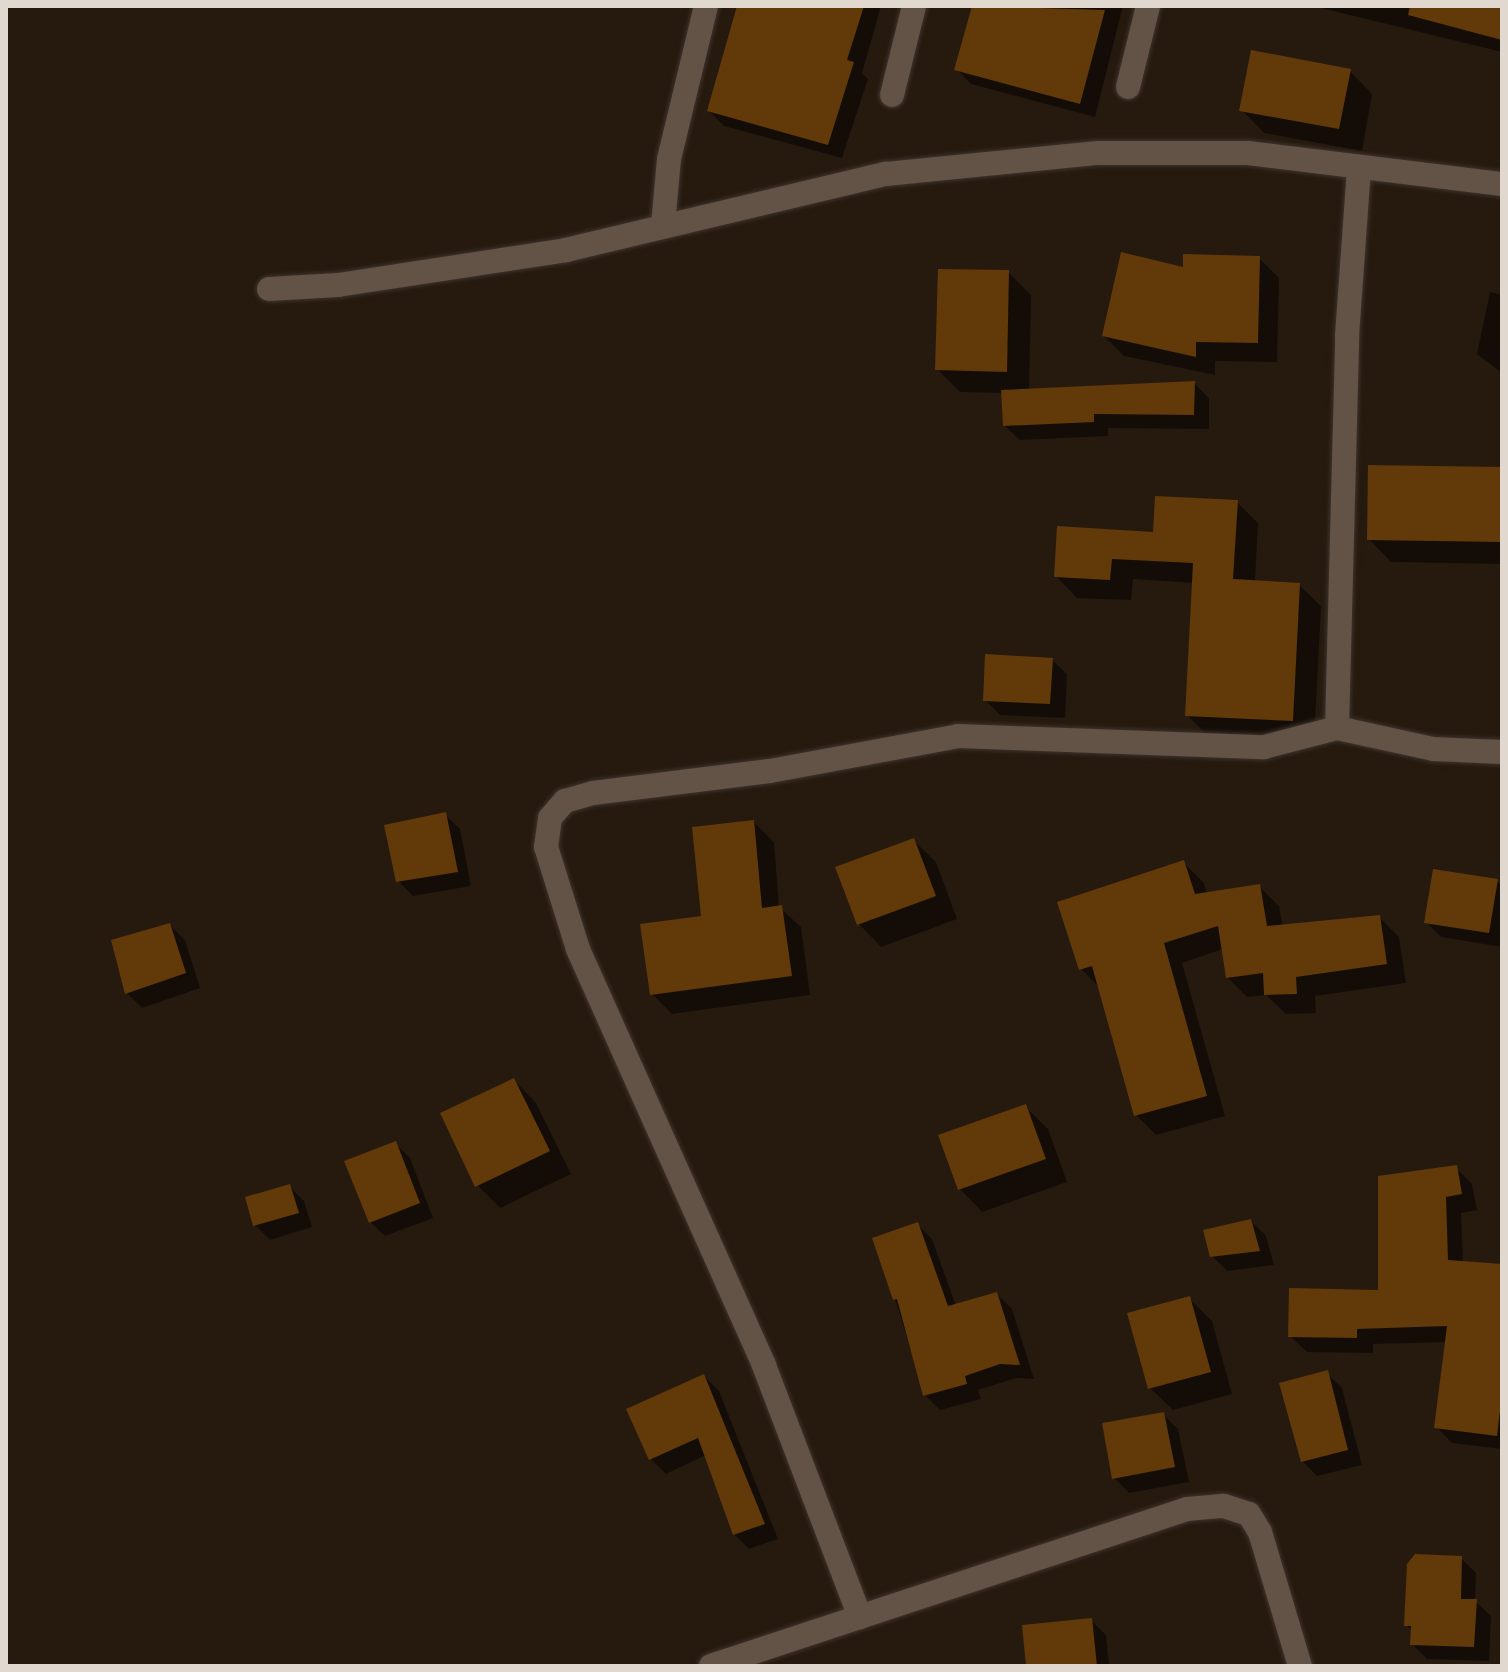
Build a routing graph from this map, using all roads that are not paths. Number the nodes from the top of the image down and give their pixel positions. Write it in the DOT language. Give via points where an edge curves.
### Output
graph roads {
  1 [pos="706,6"];
  2 [pos="914,6"];
  3 [pos="1148,6"];
  4 [pos="1128,87"];
  5 [pos="892,95"];
  6 [pos="1359,169"];
  7 [pos="1502,184"];
  8 [pos="663,225"];
  9 [pos="269,289"];
  10 [pos="1337,728"];
  11 [pos="1502,752"];
  12 [pos="860,1617"];
  13 [pos="711,1666"];
  14 [pos="1300,1666"];
  1 -- 8 [label="street" via="669,159"];
  2 -- 5 [label="street"];
  3 -- 4 [label="street"];
  6 -- 7 [label="street"];
  6 -- 8 [label="street" via="1248,153 1098,153 886,174"];
  6 -- 10 [label="street" via="1347,336"];
  8 -- 9 [label="street" via="566,250 338,285"];
  10 -- 11 [label="street" via="1433,749"];
  10 -- 12 [label="street" via="1264,747 958,736 770,771 593,793 565,801 550,818 546,847 578,949 764,1365"];
  12 -- 13 [label="street"];
  12 -- 14 [label="street" via="1187,1509 1224,1506 1249,1514 1260,1532"];
}
